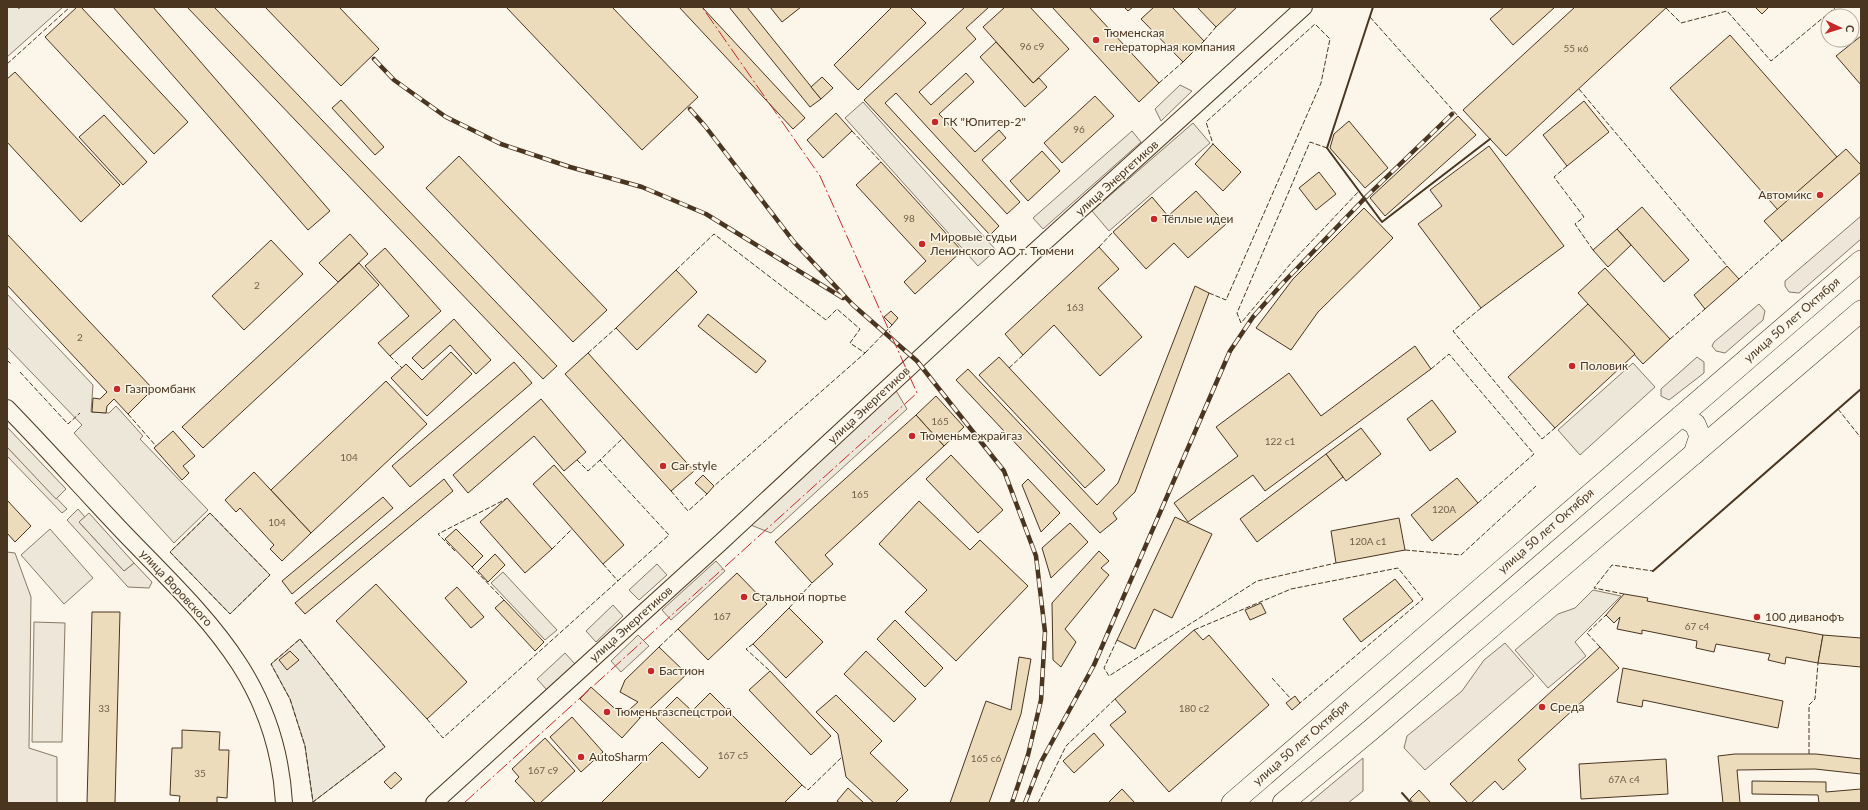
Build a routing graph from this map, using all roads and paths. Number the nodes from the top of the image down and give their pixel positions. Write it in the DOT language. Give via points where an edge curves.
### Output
graph roads {
  1 [pos="1304,7"];
  2 [pos="1861,260"];
  3 [pos="1861,311"];
  4 [pos="7,408"];
  5 [pos="1681,416"];
  6 [pos="1694,454"];
  7 [pos="284,803"];
  8 [pos="434,803"];
  9 [pos="1232,803"];
  10 [pos="1283,803"];
  1 -- 8 [label="street, улица Энергетиков"];
  2 -- 5 [label="main road, улица 50 лет Октября"];
  3 -- 6 [label="main road"];
  4 -- 7 [label="street, улица Воровского" via="174,583 236,658 257,694 274,739"];
  5 -- 6 [label="main road" via="1695,424 1700,436"];
  5 -- 9 [label="main road, улица 50 лет Октября"];
  6 -- 10 [label="main road"];
}
